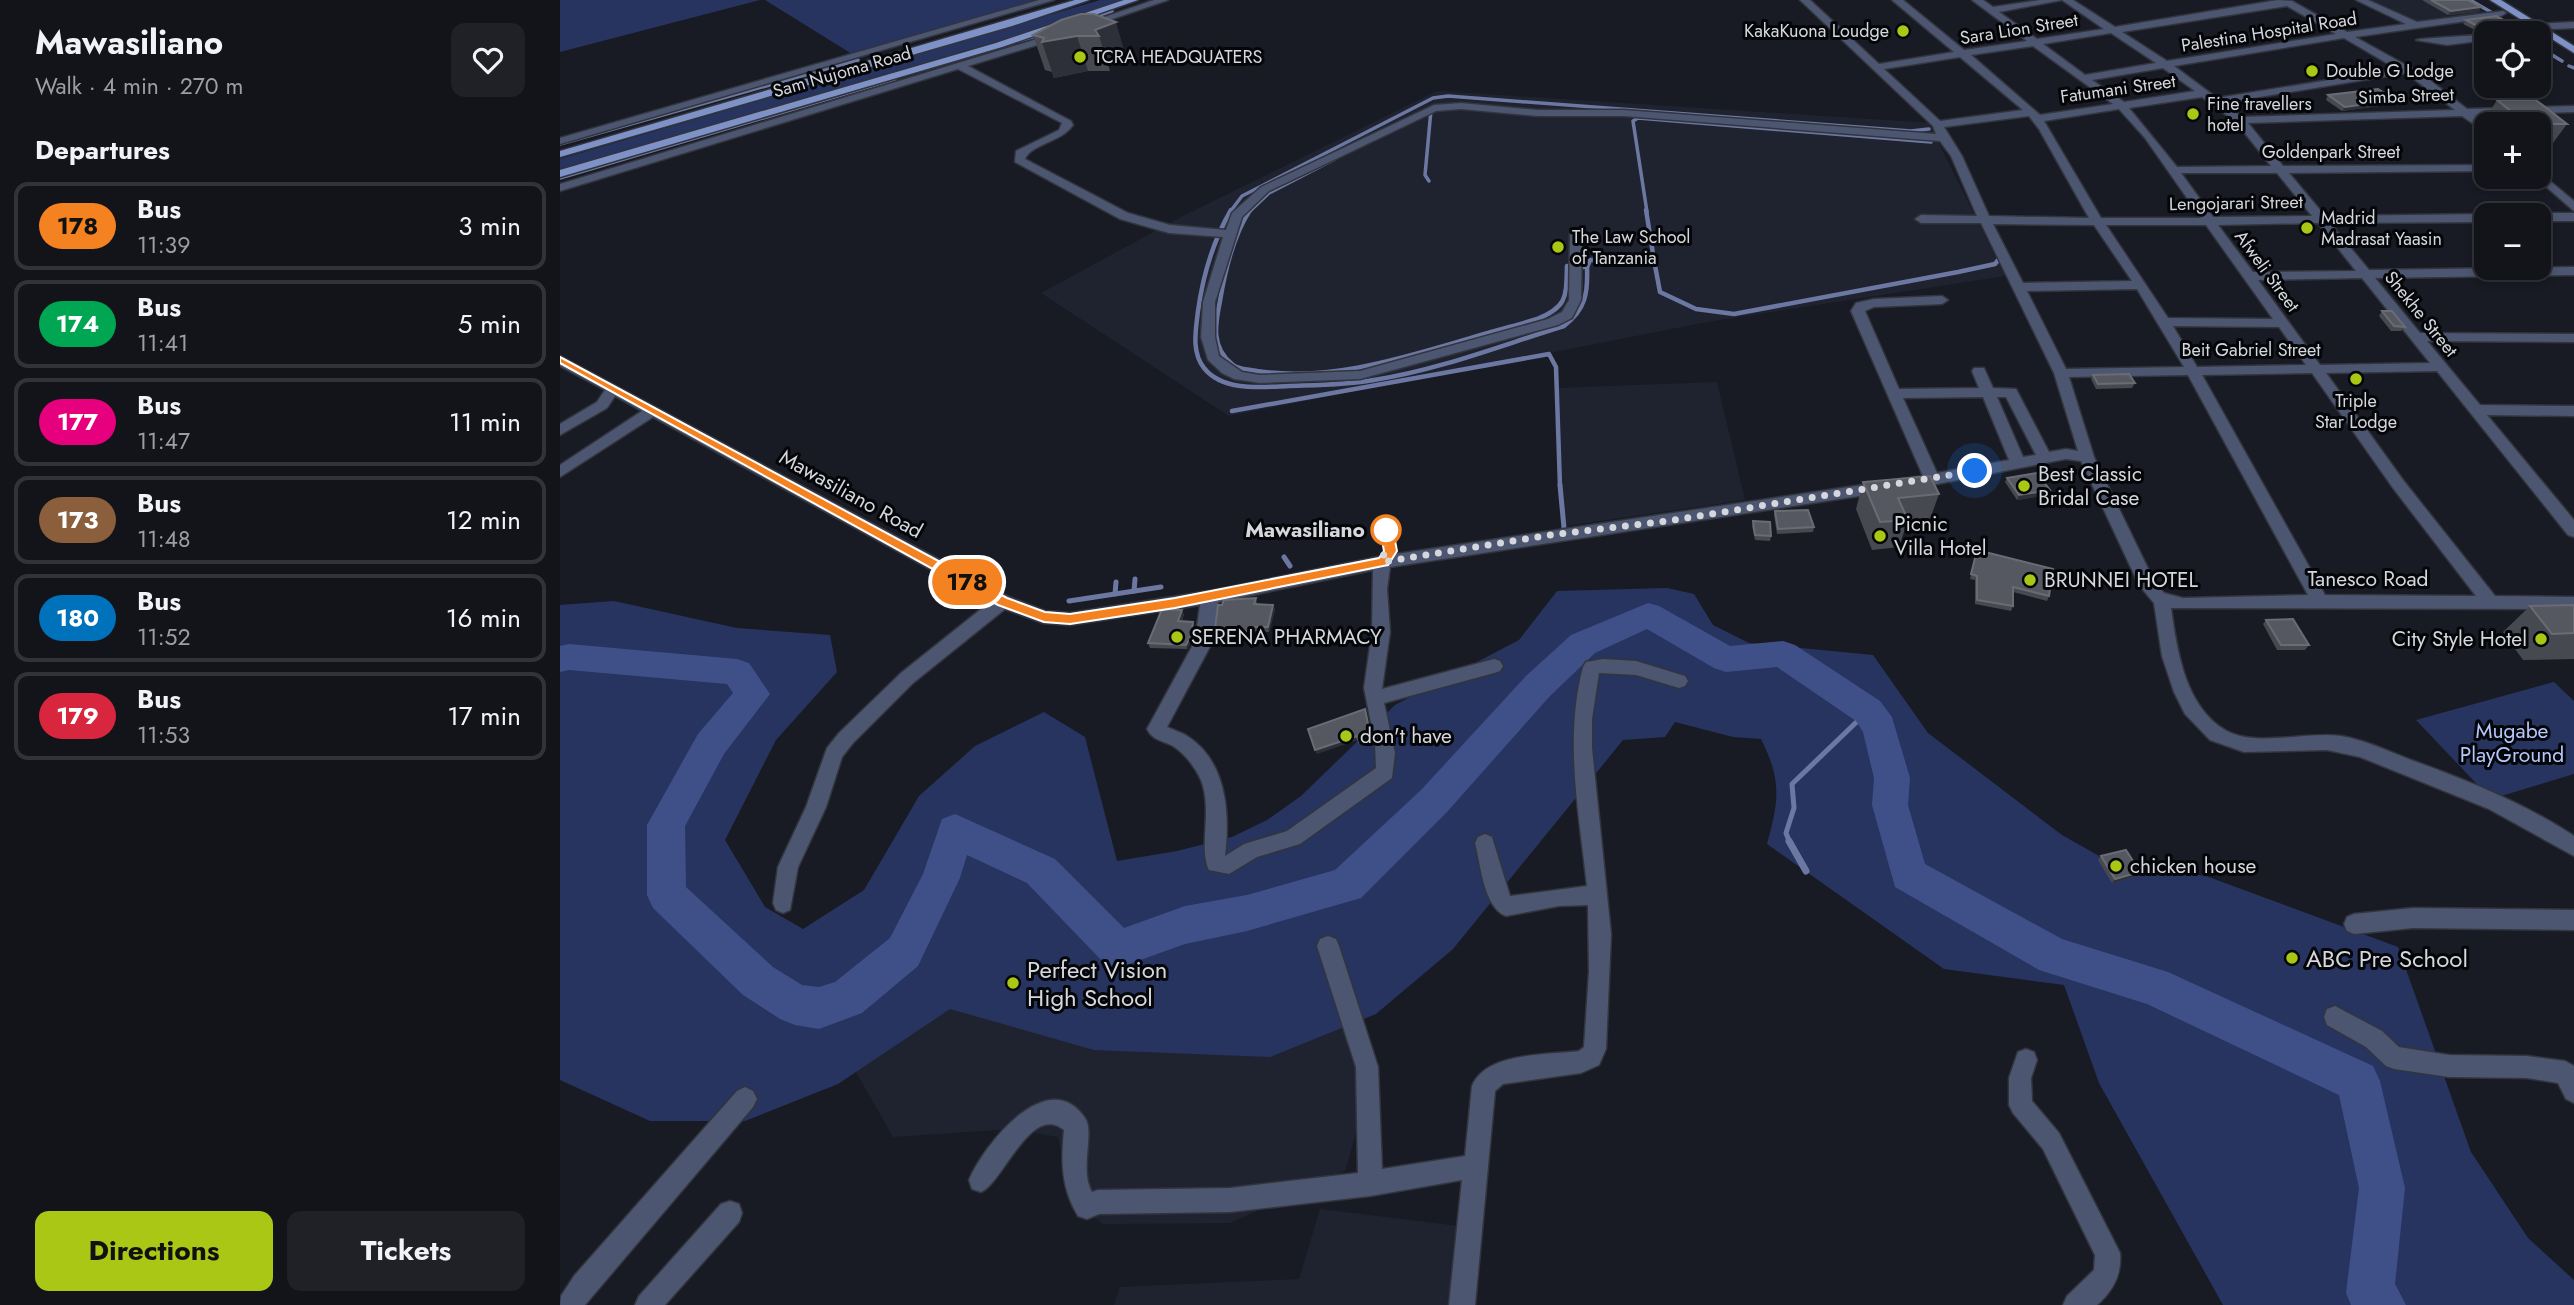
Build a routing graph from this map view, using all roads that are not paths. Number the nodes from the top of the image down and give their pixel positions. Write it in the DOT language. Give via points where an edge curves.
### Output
graph roads {
  1 [pos="1049,0"];
  2 [pos="1084,0"];
  3 [pos="1133,0"];
  4 [pos="1163,0"];
  5 [pos="1805,0"];
  6 [pos="1897,0"];
  7 [pos="1977,0"];
  8 [pos="2058,0"];
  9 [pos="2067,0"];
  10 [pos="2361,0"];
  11 [pos="2480,0"];
  12 [pos="2495,0"];
  13 [pos="2286,2"];
  14 [pos="1992,10"];
  15 [pos="2501,13"];
  16 [pos="2517,21"];
  17 [pos="2522,21"];
  18 [pos="2416,25"];
  19 [pos="2574,25"];
  20 [pos="2551,28"];
  21 [pos="2113,31"];
  22 [pos="2346,35"];
  23 [pos="2474,39"];
  24 [pos="2551,39"];
  25 [pos="2421,40"];
  26 [pos="2034,42"];
  27 [pos="2551,46"];
  28 [pos="2574,51"];
  29 [pos="1961,53"];
  30 [pos="2574,61"];
  31 [pos="2166,65"];
  32 [pos="961,66"];
  33 [pos="1877,67"];
  34 [pos="2407,70"];
  35 [pos="2083,78"];
  36 [pos="2210,97"];
  37 [pos="2122,106"];
  38 [pos="2574,109"];
  39 [pos="2464,111"];
  40 [pos="2034,115"];
  41 [pos="2474,119"];
  42 [pos="2240,120"];
  43 [pos="1941,131"];
  44 [pos="560,141"];
  45 [pos="560,154"];
  46 [pos="2474,168"];
  47 [pos="2175,170"];
  48 [pos="2280,170"];
  49 [pos="560,173"];
  50 [pos="2551,186"];
  51 [pos="560,188"];
  52 [pos="2574,207"];
  53 [pos="2551,217"];
  54 [pos="2574,217"];
  55 [pos="2474,218"];
  56 [pos="1922,219"];
  57 [pos="2323,219"];
  58 [pos="2097,221"];
  59 [pos="2209,221"];
  60 [pos="1986,222"];
  61 [pos="1576,233"];
  62 [pos="1228,234"];
  63 [pos="2574,271"];
  64 [pos="2365,273"];
  65 [pos="2249,276"];
  66 [pos="2141,285"];
  67 [pos="2018,287"];
  68 [pos="1942,300"];
  69 [pos="2163,322"];
  70 [pos="2282,323"];
  71 [pos="2418,337"];
  72 [pos="2574,338"];
  73 [pos="560,360"];
  74 [pos="2441,367"];
  75 [pos="2192,369"];
  76 [pos="2316,370"];
  77 [pos="1979,371"];
  78 [pos="2061,373"];
  79 [pos="614,389"];
  80 [pos="1986,392"];
  81 [pos="1893,394"];
  82 [pos="653,410"];
  83 [pos="2475,410"];
  84 [pos="2574,411"];
  85 [pos="560,430"];
  86 [pos="2087,457"];
  87 [pos="2045,458"];
  88 [pos="2018,463"];
  89 [pos="560,471"];
  90 [pos="1932,480"];
  91 [pos="2574,531"];
  92 [pos="1383,562"];
  93 [pos="1210,597"];
  94 [pos="1003,601"];
  95 [pos="2162,601"];
  96 [pos="2320,601"];
  97 [pos="2490,602"];
  98 [pos="2574,603"];
  99 [pos="1494,666"];
  100 [pos="1679,681"];
  101 [pos="1374,699"];
  102 [pos="1485,843"];
  103 [pos="2574,847"];
  104 [pos="1598,895"];
  105 [pos="783,903"];
  106 [pos="2574,920"];
  107 [pos="2354,924"];
  108 [pos="1328,946"];
  109 [pos="2335,1017"];
  110 [pos="2026,1060"];
  111 [pos="2571,1078"];
  112 [pos="745,1099"];
  113 [pos="1477,1166"];
  114 [pos="981,1180"];
  115 [pos="1370,1184"];
  116 [pos="730,1213"];
  117 [pos="577,1303"];
  118 [pos="649,1305"];
  119 [pos="1462,1305"];
  120 [pos="2076,1305"];
  1 -- 44 [label="street"];
  2 -- 45 [label="main road, Sam Nujoma Road"];
  3 -- 49 [label="main road, Sam Nujoma Road" via="986,49"];
  4 -- 32 [label="street"];
  5 -- 33 [label="street"];
  6 -- 29 [label="street"];
  7 -- 14 [label="street, Afweli Street"];
  8 -- 14 [label="street"];
  9 -- 21 [label="street, Shekhe Street"];
  10 -- 18 [label="street"];
  11 -- 15 [label="main road"];
  12 -- 17 [label="main road"];
  13 -- 21 [label="street, Sara Lion Street"];
  13 -- 22 [label="street"];
  14 -- 26 [label="street, Afweli Street"];
  15 -- 16 [label="main road"];
  15 -- 18 [label="street, Palestina Hospital Road"];
  18 -- 22 [label="street, Palestina Hospital Road"];
  19 -- 20 [label="street"];
  21 -- 26 [label="street, Sara Lion Street"];
  21 -- 31 [label="street, Shekhe Street"];
  22 -- 31 [label="street, Palestina Hospital Road"];
  22 -- 34 [label="street"];
  23 -- 25 [label="street"];
  24 -- 28 [label="main road"];
  26 -- 29 [label="street, Sara Lion Street"];
  26 -- 35 [label="street, Afweli Street"];
  27 -- 30 [label="main road"];
  29 -- 33 [label="street, Sara Lion Street"];
  29 -- 40 [label="street"];
  31 -- 35 [label="street, Palestina Hospital Road"];
  31 -- 36 [label="street, Shekhe Street"];
  32 -- 51 [label="street"];
  32 -- 62 [label="street" via="1066,121 1063,132 1020,153 1019,160 1124,216 1169,229"];
  33 -- 43 [label="street"];
  34 -- 36 [label="street, Fatumani Street"];
  34 -- 39 [label="street"];
  35 -- 37 [label="street, Afweli Street"];
  36 -- 37 [label="street, Fatumani Street"];
  36 -- 42 [label="street, Shekhe Street"];
  37 -- 40 [label="street, Fatumani Street"];
  37 -- 47 [label="street, Afweli Street"];
  38 -- 39 [label="street, Simba Street"];
  39 -- 41 [label="street"];
  39 -- 42 [label="street, Simba Street"];
  40 -- 43 [label="street, Fatumani Street"];
  40 -- 58 [label="street"];
  42 -- 48 [label="street, Shekhe Street"];
  43 -- 60 [label="street"];
  43 -- 62 [label="street, Fatumani Street" via="1446,106 1427,110 1265,189 1236,216"];
  46 -- 48 [label="street, Goldenpark Street"];
  47 -- 48 [label="street, Goldenpark Street"];
  47 -- 59 [label="street, Afweli Street"];
  48 -- 57 [label="street, Shekhe Street"];
  50 -- 52 [label="street"];
  53 -- 54 [label="street"];
  55 -- 57 [label="street, Lengojarari Street"];
  56 -- 60 [label="street, Lengojarari Street"];
  57 -- 59 [label="street, Lengojarari Street"];
  57 -- 64 [label="street, Shekhe Street"];
  58 -- 59 [label="street, Lengojarari Street"];
  58 -- 60 [label="street, Lengojarari Street"];
  58 -- 66 [label="street"];
  59 -- 65 [label="street, Afweli Street"];
  60 -- 67 [label="street"];
  61 -- 62 [label="street, Fatumani Street" via="1575,300 1561,318 1394,368 1292,379 1239,376 1213,357 1208,337 1209,302"];
  63 -- 64 [label="street"];
  64 -- 65 [label="street"];
  64 -- 71 [label="street, Shekhe Street"];
  65 -- 70 [label="street, Afweli Street"];
  66 -- 67 [label="street"];
  66 -- 69 [label="street"];
  67 -- 78 [label="street"];
  68 -- 81 [label="street" via="1874,303 1858,311"];
  69 -- 70 [label="street"];
  69 -- 75 [label="street"];
  70 -- 76 [label="street, Afweli Street"];
  71 -- 72 [label="street"];
  71 -- 74 [label="street, Shekhe Street"];
  73 -- 79 [label="street, Mawasiliano Road"];
  74 -- 76 [label="street, Beit Gabriel Street"];
  74 -- 83 [label="street, Shekhe Street"];
  75 -- 76 [label="street, Beit Gabriel Street"];
  75 -- 78 [label="street, Beit Gabriel Street"];
  75 -- 96 [label="street"];
  76 -- 97 [label="street, Afweli Street"];
  77 -- 80 [label="street"];
  78 -- 86 [label="street"];
  79 -- 82 [label="street, Mawasiliano Road"];
  79 -- 85 [label="street" via="602,405"];
  80 -- 81 [label="street"];
  80 -- 87 [label="street" via="2011,392"];
  80 -- 88 [label="street"];
  81 -- 90 [label="street"];
  82 -- 89 [label="street"];
  82 -- 94 [label="street, Mawasiliano Road"];
  83 -- 84 [label="street"];
  83 -- 91 [label="street, Shekhe Street"];
  86 -- 87 [label="street, Mawasiliano Road"];
  86 -- 95 [label="street" via="2150,591"];
  87 -- 88 [label="street, Mawasiliano Road"];
  88 -- 90 [label="street, Mawasiliano Road"];
  90 -- 92 [label="street, Mawasiliano Road"];
  92 -- 93 [label="street, Mawasiliano Road"];
  92 -- 101 [label="street" via="1377,582 1381,634 1373,667"];
  93 -- 94 [label="street, Mawasiliano Road" via="1070,619 1044,617"];
  93 -- 101 [label="street" via="1204,641 1156,729 1195,753 1217,791 1216,864 1229,865 1251,850 1293,838 1385,772 1388,756"];
  94 -- 105 [label="street" via="907,678 834,754 788,867"];
  95 -- 96 [label="street, Tanesco Road"];
  95 -- 103 [label="street" via="2170,655 2187,699 2218,736 2265,745 2323,741 2345,745 2505,807"];
  96 -- 97 [label="street, Tanesco Road"];
  97 -- 98 [label="street, Tanesco Road"];
  99 -- 101 [label="street"];
  100 -- 104 [label="street" via="1612,663 1592,667 1583,715"];
  102 -- 104 [label="street" via="1506,906"];
  104 -- 113 [label="street" via="1602,968 1593,1054 1581,1062 1498,1073 1487,1080 1481,1092"];
  106 -- 107 [label="street" via="2413,918"];
  108 -- 115 [label="street" via="1367,1067"];
  109 -- 111 [label="street" via="2374,1039 2394,1058 2449,1066 2527,1067"];
  110 -- 120 [label="street" via="2020,1078 2021,1105 2051,1141 2107,1254 2105,1281"];
  112 -- 117 [label="street" via="583,1285"];
  113 -- 115 [label="street"];
  113 -- 119 [label="street"];
  114 -- 115 [label="street" via="1020,1128 1041,1113 1052,1112 1062,1113 1076,1125 1073,1174 1077,1194 1087,1207 1098,1202 1230,1200"];
  116 -- 118 [label="street"];
}
